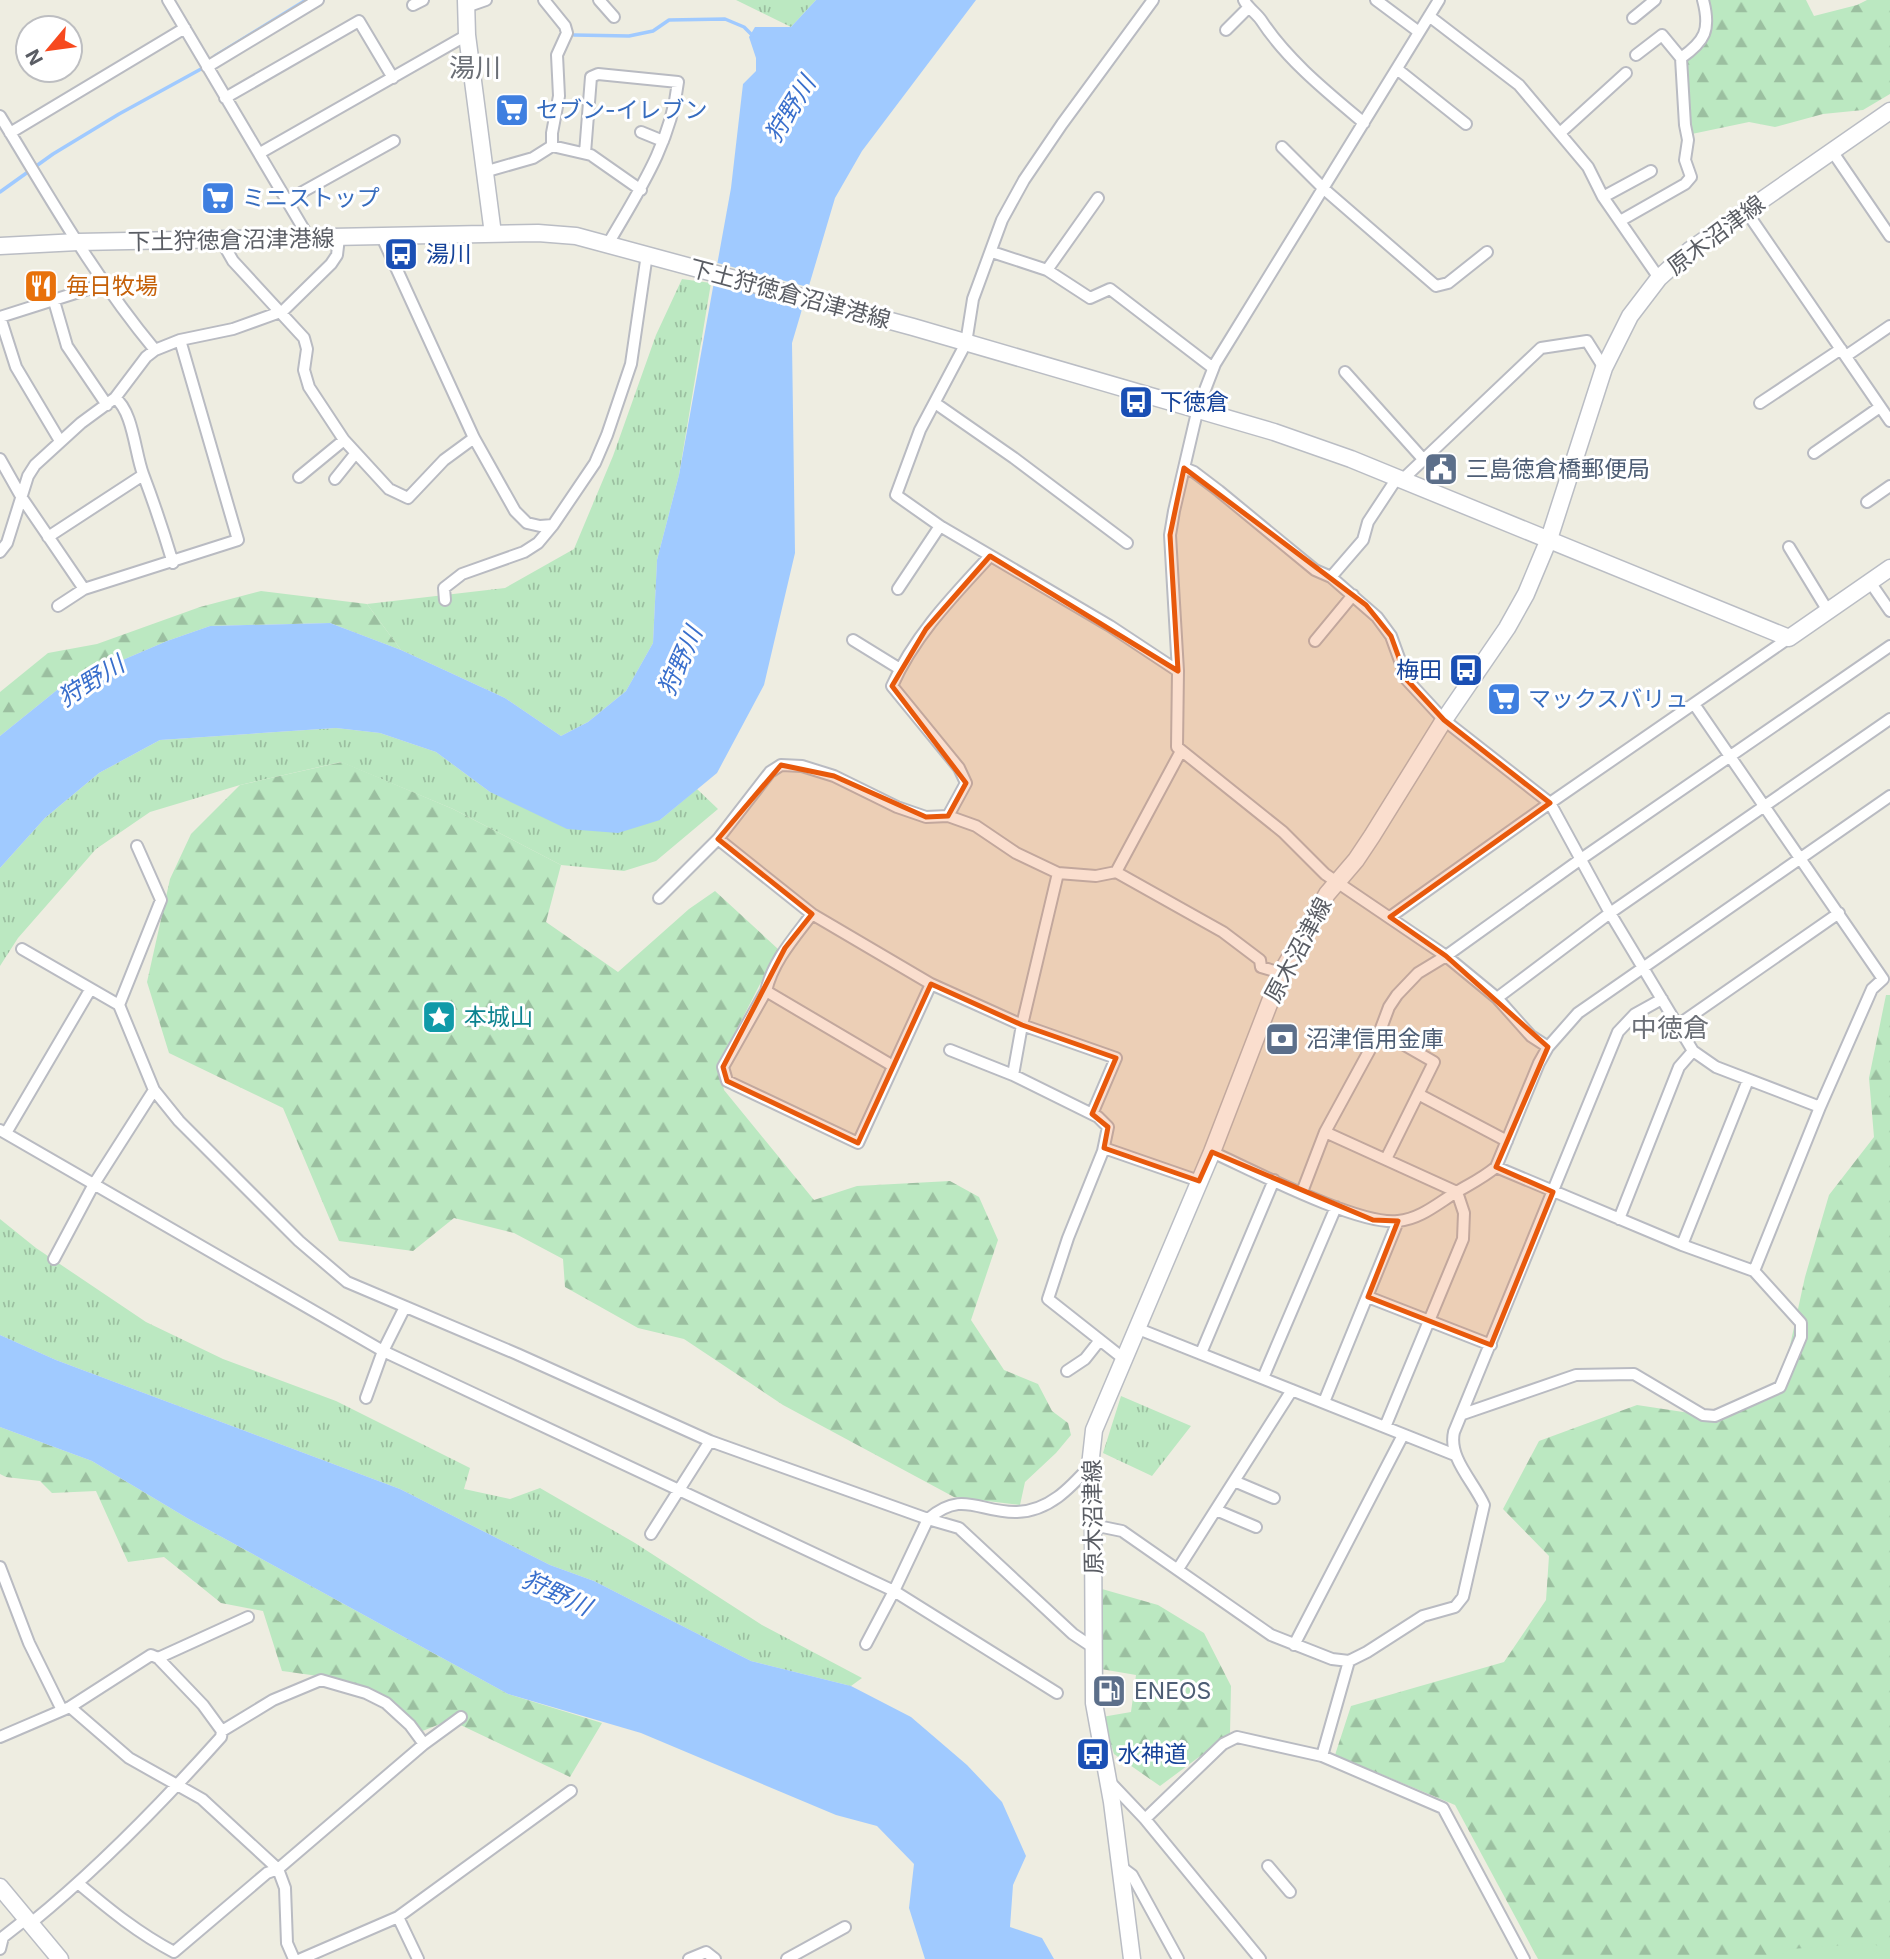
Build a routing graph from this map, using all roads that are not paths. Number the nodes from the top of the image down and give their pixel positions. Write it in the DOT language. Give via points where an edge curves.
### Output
graph roads {
  1 [pos="168,0"];
  2 [pos="318,0"];
  3 [pos="486,0"];
  4 [pos="544,0"];
  5 [pos="599,0"];
  6 [pos="1153,0"];
  7 [pos="1376,0"];
  8 [pos="1439,0"];
  9 [pos="1655,0"];
  10 [pos="1703,0"];
  11 [pos="1245,2"];
  12 [pos="466,3"];
  13 [pos="1429,16"];
  14 [pos="614,17"];
  15 [pos="1633,18"];
  16 [pos="185,28"];
  17 [pos="1226,30"];
  18 [pos="1419,32"];
  19 [pos="467,35"];
  20 [pos="1636,55"];
  21 [pos="1681,58"];
  22 [pos="207,67"];
  23 [pos="1397,69"];
  24 [pos="1626,73"];
  25 [pos="393,78"];
  26 [pos="225,98"];
  27 [pos="1890,111"];
  28 [pos="0,116"];
  29 [pos="1364,123"];
  30 [pos="1466,124"];
  31 [pos="641,132"];
  32 [pos="10,133"];
  33 [pos="1560,133"];
  34 [pos="394,141"];
  35 [pos="663,141"];
  36 [pos="552,146"];
  37 [pos="1282,147"];
  38 [pos="1832,151"];
  39 [pos="260,153"];
  40 [pos="585,153"];
  41 [pos="1651,171"];
  42 [pos="485,172"];
  43 [pos="1324,189"];
  44 [pos="641,190"];
  45 [pos="1603,197"];
  46 [pos="1098,198"];
  47 [pos="288,200"];
  48 [pos="1746,211"];
  49 [pos="1620,221"];
  50 [pos="493,234"];
  51 [pos="1890,236"];
  52 [pos="382,237"];
  53 [pos="309,238"];
  54 [pos="339,238"];
  55 [pos="221,240"];
  56 [pos="78,242"];
  57 [pos="608,244"];
  58 [pos="0,246"];
  59 [pos="1487,251"];
  60 [pos="992,252"];
  61 [pos="652,256"];
  62 [pos="1047,270"];
  63 [pos="1659,278"];
  64 [pos="104,284"];
  65 [pos="54,301"];
  66 [pos="280,313"];
  67 [pos="0,317"];
  68 [pos="1890,326"];
  69 [pos="180,340"];
  70 [pos="966,343"];
  71 [pos="155,350"];
  72 [pos="1843,353"];
  73 [pos="1213,368"];
  74 [pos="1604,368"];
  75 [pos="1345,372"];
  76 [pos="111,401"];
  77 [pos="935,403"];
  78 [pos="1759,403"];
  79 [pos="1880,407"];
  80 [pos="1198,408"];
  81 [pos="1890,421"];
  82 [pos="474,438"];
  83 [pos="60,440"];
  84 [pos="344,440"];
  85 [pos="1814,453"];
  86 [pos="355,454"];
  87 [pos="0,459"];
  88 [pos="1423,459"];
  89 [pos="1184,468"];
  90 [pos="143,475"];
  91 [pos="299,477"];
  92 [pos="335,479"];
  93 [pos="1400,479"];
  94 [pos="1890,486"];
  95 [pos="22,498"];
  96 [pos="1867,502"];
  97 [pos="554,525"];
  98 [pos="940,526"];
  99 [pos="48,537"];
  100 [pos="1549,539"];
  101 [pos="1127,543"];
  102 [pos="1789,547"];
  103 [pos="0,552"];
  104 [pos="990,556"];
  105 [pos="173,563"];
  106 [pos="1890,568"];
  107 [pos="1331,578"];
  108 [pos="1870,582"];
  109 [pos="84,589"];
  110 [pos="898,589"];
  111 [pos="1353,595"];
  112 [pos="445,600"];
  113 [pos="58,606"];
  114 [pos="1828,611"];
  115 [pos="1890,611"];
  116 [pos="1789,638"];
  117 [pos="853,640"];
  118 [pos="1315,641"];
  119 [pos="1890,646"];
  120 [pos="900,669"];
  121 [pos="1178,671"];
  122 [pos="1694,704"];
  123 [pos="1890,719"];
  124 [pos="1444,720"];
  125 [pos="1181,751"];
  126 [pos="1731,756"];
  127 [pos="1890,796"];
  128 [pos="1550,803"];
  129 [pos="1765,806"];
  130 [pos="948,816"];
  131 [pos="718,839"];
  132 [pos="137,846"];
  133 [pos="1801,858"];
  134 [pos="1581,859"];
  135 [pos="1116,872"];
  136 [pos="1058,873"];
  137 [pos="1335,882"];
  138 [pos="659,898"];
  139 [pos="1611,913"];
  140 [pos="1839,913"];
  141 [pos="812,914"];
  142 [pos="1390,917"];
  143 [pos="22,949"];
  144 [pos="1446,956"];
  145 [pos="1643,966"];
  146 [pos="1281,973"];
  147 [pos="931,984"];
  148 [pos="90,990"];
  149 [pos="766,991"];
  150 [pos="1497,998"];
  151 [pos="1662,999"];
  152 [pos="119,1005"];
  153 [pos="1022,1025"];
  154 [pos="1678,1025"];
  155 [pos="1380,1031"];
  156 [pos="1548,1047"];
  157 [pos="950,1050"];
  158 [pos="1693,1051"];
  159 [pos="893,1066"];
  160 [pos="1013,1075"];
  161 [pos="1748,1080"];
  162 [pos="154,1090"];
  163 [pos="1418,1094"];
  164 [pos="1820,1107"];
  165 [pos="1092,1114"];
  166 [pos="3,1131"];
  167 [pos="1325,1132"];
  168 [pos="1507,1141"];
  169 [pos="1104,1148"];
  170 [pos="1212,1152"];
  171 [pos="1386,1159"];
  172 [pos="1496,1167"];
  173 [pos="1274,1180"];
  174 [pos="1199,1181"];
  175 [pos="94,1184"];
  176 [pos="1303,1192"];
  177 [pos="1457,1192"];
  178 [pos="1553,1192"];
  179 [pos="1336,1207"];
  180 [pos="1619,1219"];
  181 [pos="1398,1222"];
  182 [pos="1682,1245"];
  183 [pos="54,1259"];
  184 [pos="1754,1271"];
  185 [pos="1367,1297"];
  186 [pos="405,1307"];
  187 [pos="1429,1321"];
  188 [pos="1136,1328"];
  189 [pos="1100,1340"];
  190 [pos="1491,1345"];
  191 [pos="383,1351"];
  192 [pos="1201,1353"];
  193 [pos="1124,1359"];
  194 [pos="1067,1371"];
  195 [pos="1263,1378"];
  196 [pos="1292,1390"];
  197 [pos="366,1398"];
  198 [pos="1324,1402"];
  199 [pos="1463,1414"];
  200 [pos="1385,1427"];
  201 [pos="1403,1435"];
  202 [pos="709,1441"];
  203 [pos="1455,1455"];
  204 [pos="1090,1466"];
  205 [pos="1234,1481"];
  206 [pos="678,1490"];
  207 [pos="1274,1498"];
  208 [pos="1216,1510"];
  209 [pos="928,1519"];
  210 [pos="1093,1525"];
  211 [pos="1256,1527"];
  212 [pos="651,1534"];
  213 [pos="1178,1569"];
  214 [pos="1,1570"];
  215 [pos="894,1591"];
  216 [pos="248,1617"];
  217 [pos="866,1644"];
  218 [pos="1294,1645"];
  219 [pos="1094,1648"];
  220 [pos="158,1658"];
  221 [pos="1349,1661"];
  222 [pos="1058,1693"];
  223 [pos="66,1708"];
  224 [pos="461,1717"];
  225 [pos="222,1731"];
  226 [pos="0,1737"];
  227 [pos="424,1744"];
  228 [pos="1322,1756"];
  229 [pos="1106,1778"];
  230 [pos="178,1785"];
  231 [pos="571,1790"];
  232 [pos="1145,1819"];
  233 [pos="1120,1866"];
  234 [pos="1268,1866"];
  235 [pos="278,1868"];
  236 [pos="79,1884"];
  237 [pos="0,1887"];
  238 [pos="1290,1892"];
  239 [pos="398,1917"];
  240 [pos="29,1921"];
  241 [pos="845,1927"];
  242 [pos="0,1949"];
  243 [pos="55,1957"];
  244 [pos="294,1959"];
  245 [pos="301,1959"];
  246 [pos="418,1959"];
  247 [pos="689,1959"];
  248 [pos="715,1959"];
  249 [pos="787,1959"];
  250 [pos="1132,1959"];
  251 [pos="1178,1959"];
  252 [pos="1259,1959"];
  253 [pos="1524,1959"];
  1 -- 16 [label="street"];
  2 -- 22 [label="street"];
  3 -- 12 [label="street"];
  4 -- 36 [label="street" via="567,33 556,60 559,96"];
  5 -- 14 [label="street"];
  6 -- 60 [label="street" via="1024,180 1002,220"];
  7 -- 18 [label="street"];
  8 -- 13 [label="street"];
  9 -- 15 [label="street"];
  10 -- 21 [label="street" via="1706,30 1699,46"];
  11 -- 17 [label="street"];
  11 -- 29 [label="street" via="1269,36"];
  12 -- 19 [label="main road"];
  13 -- 18 [label="street"];
  13 -- 33 [label="street" via="1519,85"];
  16 -- 22 [label="street"];
  16 -- 32 [label="street"];
  18 -- 23 [label="street"];
  19 -- 25 [label="street"];
  19 -- 42 [label="main road"];
  20 -- 21 [label="street" via="1662,35"];
  21 -- 49 [label="street" via="1688,140 1685,160 1691,177"];
  22 -- 26 [label="street"];
  23 -- 29 [label="street"];
  23 -- 30 [label="street"];
  24 -- 33 [label="street"];
  25 -- 26 [label="street" via="359,21"];
  25 -- 39 [label="street"];
  26 -- 39 [label="street"];
  27 -- 38 [label="main road, 原木沼津線"];
  28 -- 32 [label="street"];
  29 -- 43 [label="street"];
  31 -- 35 [label="street"];
  32 -- 56 [label="street"];
  33 -- 45 [label="street" via="1588,167"];
  34 -- 47 [label="street"];
  35 -- 40 [label="street" via="678,82 595,75 590,80"];
  35 -- 44 [label="street"];
  36 -- 40 [label="street"];
  36 -- 42 [label="street" via="533,158"];
  37 -- 43 [label="street"];
  38 -- 48 [label="main road, 原木沼津線"];
  38 -- 51 [label="street"];
  39 -- 47 [label="street"];
  40 -- 44 [label="street"];
  41 -- 45 [label="street"];
  42 -- 50 [label="main road"];
  43 -- 59 [label="street" via="1436,286 1448,283"];
  43 -- 73 [label="street"];
  44 -- 57 [label="street"];
  45 -- 49 [label="street"];
  46 -- 62 [label="street"];
  47 -- 53 [label="street"];
  48 -- 63 [label="main road, 原木沼津線"];
  48 -- 72 [label="street"];
  49 -- 63 [label="street"];
  50 -- 52 [label="main road, 下土狩徳倉沼津港線"];
  50 -- 57 [label="main road, 下土狩徳倉沼津港線" via="562,234"];
  52 -- 54 [label="main road, 下土狩徳倉沼津港線"];
  52 -- 82 [label="street"];
  53 -- 54 [label="main road, 下土狩徳倉沼津港線"];
  53 -- 55 [label="main road, 下土狩徳倉沼津港線"];
  54 -- 66 [label="street" via="331,264"];
  55 -- 56 [label="main road, 下土狩徳倉沼津港線"];
  55 -- 66 [label="street" via="233,261"];
  56 -- 58 [label="main road, 下土狩徳倉沼津港線"];
  56 -- 64 [label="street"];
  57 -- 61 [label="main road, 下土狩徳倉沼津港線"];
  60 -- 62 [label="street"];
  60 -- 70 [label="street" via="973,299"];
  61 -- 70 [label="main road, 下土狩徳倉沼津港線"];
  61 -- 97 [label="street" via="631,364 607,435 595,463"];
  62 -- 73 [label="street" via="1090,298 1110,289"];
  63 -- 74 [label="main road, 原木沼津線" via="1630,316"];
  64 -- 65 [label="street"];
  64 -- 71 [label="street"];
  65 -- 67 [label="street"];
  65 -- 76 [label="street" via="67,346"];
  66 -- 69 [label="street"];
  66 -- 84 [label="street" via="304,338 309,387"];
  67 -- 83 [label="street" via="16,367"];
  68 -- 72 [label="street"];
  69 -- 71 [label="street"];
  69 -- 105 [label="street" via="238,540"];
  70 -- 77 [label="street"];
  70 -- 80 [label="main road, 下土狩徳倉沼津港線"];
  71 -- 76 [label="street"];
  72 -- 78 [label="street"];
  72 -- 79 [label="street"];
  73 -- 80 [label="street"];
  74 -- 88 [label="street" via="1587,341 1541,348"];
  74 -- 100 [label="main road, 原木沼津線"];
  75 -- 88 [label="street"];
  76 -- 83 [label="street"];
  76 -- 90 [label="street" via="120,402 128,418"];
  77 -- 98 [label="street" via="896,495"];
  77 -- 101 [label="street"];
  79 -- 81 [label="street"];
  79 -- 85 [label="street"];
  80 -- 89 [label="street"];
  80 -- 93 [label="main road, 下土狩徳倉沼津港線"];
  82 -- 86 [label="street" via="444,460 408,498 389,489"];
  82 -- 97 [label="street" via="515,512 527,523"];
  83 -- 95 [label="street" via="35,465"];
  84 -- 86 [label="street"];
  84 -- 91 [label="street"];
  86 -- 92 [label="street"];
  87 -- 95 [label="street"];
  88 -- 93 [label="street"];
  89 -- 107 [label="street"];
  89 -- 121 [label="street" via="1170,535"];
  90 -- 99 [label="street"];
  90 -- 105 [label="street"];
  93 -- 100 [label="main road, 下土狩徳倉沼津港線"];
  93 -- 107 [label="street" via="1368,522 1363,540"];
  94 -- 96 [label="street"];
  95 -- 99 [label="street"];
  95 -- 103 [label="street"];
  97 -- 112 [label="street" via="524,552 461,574 444,588"];
  98 -- 104 [label="street"];
  98 -- 110 [label="street"];
  99 -- 109 [label="street"];
  100 -- 116 [label="main road, 下土狩徳倉沼津港線"];
  100 -- 124 [label="main road, 原木沼津線" via="1507,628"];
  102 -- 114 [label="street"];
  104 -- 120 [label="street" via="926,629"];
  104 -- 121 [label="street"];
  105 -- 109 [label="street"];
  106 -- 108 [label="main road"];
  107 -- 111 [label="street"];
  108 -- 114 [label="main road"];
  108 -- 115 [label="street"];
  109 -- 113 [label="street"];
  111 -- 118 [label="street"];
  111 -- 124 [label="street" via="1387,629 1405,677"];
  114 -- 116 [label="main road"];
  116 -- 122 [label="street"];
  117 -- 120 [label="street"];
  119 -- 126 [label="street"];
  120 -- 130 [label="street" via="892,686 960,768 966,783"];
  121 -- 125 [label="street" via="1177,747"];
  122 -- 126 [label="street"];
  122 -- 128 [label="street"];
  123 -- 129 [label="street"];
  124 -- 128 [label="street"];
  124 -- 137 [label="main road, 原木沼津線" via="1356,860"];
  125 -- 135 [label="street"];
  125 -- 137 [label="street" via="1283,832"];
  126 -- 129 [label="street"];
  126 -- 134 [label="street"];
  127 -- 133 [label="street"];
  128 -- 134 [label="street"];
  128 -- 142 [label="street"];
  129 -- 133 [label="street"];
  129 -- 139 [label="street"];
  130 -- 131 [label="street" via="926,817 834,776 781,765 770,772"];
  130 -- 136 [label="street" via="976,826 1016,853"];
  131 -- 138 [label="street"];
  131 -- 141 [label="street"];
  132 -- 152 [label="street" via="160,900"];
  133 -- 140 [label="street"];
  133 -- 145 [label="street"];
  134 -- 139 [label="street"];
  134 -- 144 [label="street"];
  135 -- 136 [label="street" via="1096,876"];
  135 -- 146 [label="street" via="1223,932 1260,960 1261,967"];
  136 -- 153 [label="street"];
  137 -- 142 [label="street"];
  137 -- 146 [label="main road, 原木沼津線"];
  139 -- 145 [label="street"];
  139 -- 150 [label="street"];
  140 -- 154 [label="street"];
  140 -- 164 [label="street" via="1883,979 1872,989"];
  141 -- 147 [label="street"];
  141 -- 149 [label="street" via="785,948"];
  142 -- 144 [label="street"];
  143 -- 148 [label="street"];
  144 -- 150 [label="street"];
  144 -- 155 [label="street" via="1419,973 1397,995"];
  145 -- 151 [label="street"];
  145 -- 156 [label="street" via="1578,1013"];
  146 -- 170 [label="main road, 原木沼津線"];
  147 -- 153 [label="street"];
  147 -- 159 [label="street"];
  148 -- 152 [label="street"];
  148 -- 166 [label="street"];
  149 -- 159 [label="street"];
  149 -- 159 [label="street" via="723,1067 727,1081 858,1143"];
  150 -- 156 [label="street" via="1531,1036"];
  151 -- 154 [label="street"];
  151 -- 178 [label="street" via="1634,1014 1618,1032"];
  152 -- 162 [label="street"];
  153 -- 160 [label="street"];
  153 -- 165 [label="street" via="1116,1058"];
  154 -- 158 [label="street"];
  155 -- 163 [label="street" via="1434,1062"];
  155 -- 167 [label="street"];
  156 -- 168 [label="street"];
  157 -- 160 [label="street"];
  158 -- 161 [label="street"];
  158 -- 180 [label="street" via="1679,1068"];
  160 -- 165 [label="street"];
  161 -- 164 [label="street"];
  161 -- 182 [label="street"];
  162 -- 175 [label="street"];
  162 -- 186 [label="street" via="179,1121 333,1272"];
  163 -- 168 [label="street"];
  163 -- 171 [label="street"];
  164 -- 184 [label="street"];
  165 -- 169 [label="street" via="1108,1127"];
  166 -- 175 [label="street"];
  167 -- 171 [label="street"];
  167 -- 176 [label="street"];
  168 -- 172 [label="street"];
  169 -- 174 [label="street"];
  169 -- 189 [label="street" via="1048,1299"];
  170 -- 173 [label="street"];
  170 -- 174 [label="main road, 原木沼津線"];
  171 -- 177 [label="street"];
  172 -- 177 [label="street"];
  172 -- 178 [label="street"];
  173 -- 176 [label="street"];
  173 -- 192 [label="street"];
  174 -- 188 [label="main road, 原木沼津線"];
  175 -- 183 [label="street"];
  175 -- 191 [label="street"];
  176 -- 179 [label="street"];
  177 -- 181 [label="street" via="1427,1212"];
  177 -- 187 [label="street" via="1464,1213 1463,1239"];
  178 -- 180 [label="street"];
  178 -- 190 [label="street"];
  179 -- 181 [label="street" via="1373,1220"];
  179 -- 195 [label="street"];
  180 -- 182 [label="street"];
  181 -- 185 [label="street"];
  182 -- 184 [label="street"];
  184 -- 199 [label="street" via="1801,1323 1801,1336 1780,1387 1715,1416 1703,1415 1634,1374 1576,1376"];
  185 -- 187 [label="street"];
  185 -- 198 [label="street"];
  186 -- 191 [label="street"];
  186 -- 202 [label="street"];
  187 -- 190 [label="street"];
  187 -- 200 [label="street"];
  188 -- 192 [label="street"];
  188 -- 193 [label="main road, 原木沼津線"];
  189 -- 193 [label="street"];
  189 -- 194 [label="street" via="1085,1359"];
  190 -- 199 [label="street"];
  191 -- 197 [label="street"];
  191 -- 206 [label="street"];
  192 -- 195 [label="street"];
  193 -- 204 [label="main road, 原木沼津線" via="1094,1430"];
  195 -- 196 [label="street"];
  196 -- 198 [label="street"];
  196 -- 205 [label="street"];
  198 -- 200 [label="street"];
  199 -- 203 [label="street" via="1452,1442"];
  200 -- 201 [label="street"];
  201 -- 203 [label="street"];
  201 -- 218 [label="street"];
  202 -- 206 [label="street"];
  202 -- 209 [label="street"];
  203 -- 221 [label="street" via="1484,1505 1463,1597 1455,1607 1423,1616"];
  204 -- 209 [label="street" via="1051,1503 1018,1512 957,1503"];
  204 -- 210 [label="main road, 原木沼津線"];
  205 -- 207 [label="street"];
  205 -- 208 [label="street"];
  206 -- 212 [label="street"];
  206 -- 215 [label="street"];
  208 -- 211 [label="street"];
  208 -- 213 [label="street"];
  209 -- 215 [label="street"];
  209 -- 219 [label="street" via="959,1528"];
  210 -- 213 [label="street" via="1122,1531"];
  210 -- 219 [label="main road, 原木沼津線"];
  213 -- 218 [label="street" via="1271,1635"];
  214 -- 223 [label="street" via="29,1643"];
  215 -- 217 [label="street"];
  215 -- 222 [label="street"];
  216 -- 220 [label="street"];
  218 -- 221 [label="street"];
  219 -- 229 [label="main road, 原木沼津線" via="1094,1703"];
  220 -- 223 [label="street" via="151,1656"];
  220 -- 225 [label="street"];
  221 -- 228 [label="street"];
  223 -- 226 [label="street"];
  223 -- 230 [label="street" via="129,1758"];
  224 -- 227 [label="street"];
  225 -- 227 [label="street" via="273,1700 321,1680 386,1703"];
  225 -- 230 [label="street"];
  227 -- 235 [label="street"];
  228 -- 232 [label="street" via="1237,1737 1223,1744"];
  228 -- 253 [label="street" via="1443,1808"];
  229 -- 232 [label="street"];
  229 -- 233 [label="main road, 原木沼津線"];
  230 -- 235 [label="street" via="202,1799"];
  230 -- 236 [label="street"];
  231 -- 239 [label="street"];
  232 -- 252 [label="street"];
  233 -- 250 [label="main road, 原木沼津線"];
  233 -- 251 [label="street" via="1132,1874"];
  234 -- 238 [label="street"];
  235 -- 236 [label="street" via="267,1872 174,1952 123,1921"];
  235 -- 244 [label="street" via="285,1888 287,1943"];
  236 -- 240 [label="street"];
  237 -- 240 [label="main road"];
  239 -- 245 [label="street"];
  239 -- 246 [label="street"];
  240 -- 242 [label="street" via="4,1937"];
  240 -- 243 [label="main road"];
  241 -- 249 [label="street"];
  247 -- 248 [label="street" via="706,1952"];
}
